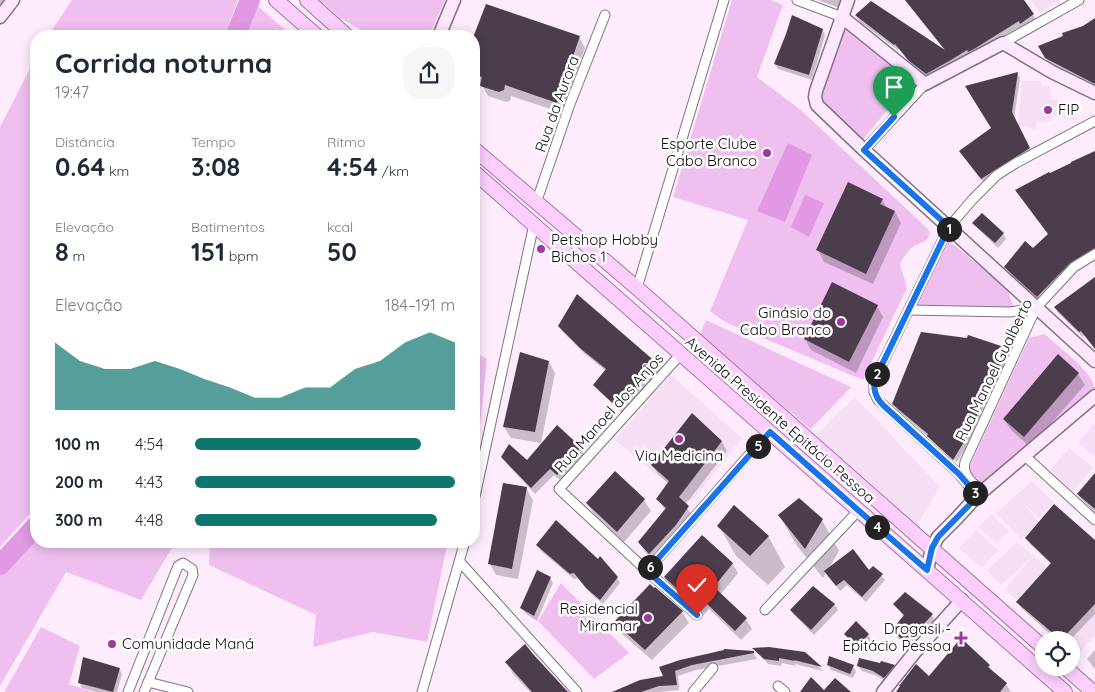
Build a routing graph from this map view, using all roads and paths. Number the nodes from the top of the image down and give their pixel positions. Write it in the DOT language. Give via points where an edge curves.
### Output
graph roads {
  1 [pos="13,0"];
  2 [pos="307,0"];
  3 [pos="454,0"];
  4 [pos="724,0"];
  5 [pos="797,0"];
  6 [pos="848,0"];
  7 [pos="1078,0"];
  8 [pos="280,4"];
  9 [pos="605,15"];
  10 [pos="0,17"];
  11 [pos="842,17"];
  12 [pos="310,30"];
  13 [pos="340,30"];
  14 [pos="442,30"];
  15 [pos="1003,43"];
  16 [pos="925,84"];
  17 [pos="1095,94"];
  18 [pos="1095,121"];
  19 [pos="864,150"];
  20 [pos="480,154"];
  21 [pos="480,177"];
  22 [pos="536,203"];
  23 [pos="534,224"];
  24 [pos="949,227"];
  25 [pos="1095,254"];
  26 [pos="637,288"];
  27 [pos="1036,308"];
  28 [pos="910,310"];
  29 [pos="680,355"];
  30 [pos="1095,361"];
  31 [pos="1095,396"];
  32 [pos="770,432"];
  33 [pos="1025,456"];
  34 [pos="965,462"];
  35 [pos="951,467"];
  36 [pos="480,473"];
  37 [pos="982,493"];
  38 [pos="858,510"];
  39 [pos="1095,520"];
  40 [pos="463,548"];
  41 [pos="932,548"];
  42 [pos="460,562"];
  43 [pos="927,570"];
  44 [pos="647,571"];
  45 [pos="962,600"];
  46 [pos="766,610"];
  47 [pos="697,615"];
  48 [pos="1035,640"];
  49 [pos="713,668"];
  50 [pos="1075,676"];
  51 [pos="148,682"];
  52 [pos="128,692"];
  53 [pos="144,692"];
  54 [pos="188,692"];
  55 [pos="422,692"];
  56 [pos="577,692"];
  57 [pos="693,692"];
  58 [pos="883,692"];
  59 [pos="1065,692"];
  60 [pos="1093,692"];
  1 -- 10 [label="street"];
  2 -- 13 [label="main road"];
  3 -- 14 [label="street"];
  4 -- 26 [label="street"];
  5 -- 11 [label="street"];
  6 -- 11 [label="street"];
  7 -- 15 [label="street"];
  8 -- 12 [label="main road"];
  9 -- 22 [label="street, Rua da Aurora"];
  11 -- 16 [label="street"];
  11 -- 19 [label="street" via="815,101"];
  15 -- 16 [label="street"];
  15 -- 17 [label="street"];
  16 -- 19 [label="street"];
  18 -- 24 [label="street" via="997,175"];
  19 -- 24 [label="street"];
  20 -- 22 [label="main road, Avenida Presidente Epitácio Pessoa"];
  21 -- 23 [label="main road, Avenida Presidente Epitácio Pessoa"];
  22 -- 26 [label="main road, Avenida Presidente Epitácio Pessoa"];
  23 -- 29 [label="main road, Avenida Presidente Epitácio Pessoa"];
  23 -- 36 [label="street"];
  24 -- 27 [label="street"];
  24 -- 28 [label="street"];
  25 -- 27 [label="street, Rua Manoel Gualberto" via="1074,268"];
  26 -- 41 [label="main road, Avenida Presidente Epitácio Pessoa"];
  27 -- 28 [label="street" via="1010,312"];
  27 -- 30 [label="street"];
  27 -- 34 [label="street, Rua Manoel Gualberto"];
  28 -- 35 [label="street" via="874,381 874,392 884,406"];
  29 -- 32 [label="main road, Avenida Presidente Epitácio Pessoa"];
  29 -- 44 [label="street, Rua Manoel dos Anjos" via="559,489"];
  31 -- 33 [label="street"];
  32 -- 38 [label="main road, Avenida Presidente Epitácio Pessoa"];
  32 -- 44 [label="street"];
  33 -- 37 [label="street"];
  33 -- 39 [label="street"];
  34 -- 35 [label="street, Rua Manoel Gualberto"];
  34 -- 37 [label="street, Rua Manoel Gualberto" via="963,469 966,475"];
  35 -- 37 [label="street"];
  37 -- 41 [label="street" via="938,537"];
  38 -- 43 [label="main road, Avenida Presidente Epitácio Pessoa"];
  38 -- 46 [label="street"];
  40 -- 42 [label="street"];
  41 -- 43 [label="street"];
  41 -- 48 [label="main road, Avenida Presidente Epitácio Pessoa"];
  42 -- 55 [label="street"];
  42 -- 56 [label="street"];
  43 -- 45 [label="main road, Avenida Presidente Epitácio Pessoa"];
  44 -- 47 [label="street"];
  45 -- 58 [label="street"];
  45 -- 59 [label="main road, Avenida Presidente Epitácio Pessoa"];
  49 -- 57 [label="street"];
  50 -- 60 [label="main road"];
  51 -- 52 [label="street" via="194,575 192,568 184,563 178,566"];
  51 -- 53 [label="street"];
  51 -- 54 [label="street"];
}
